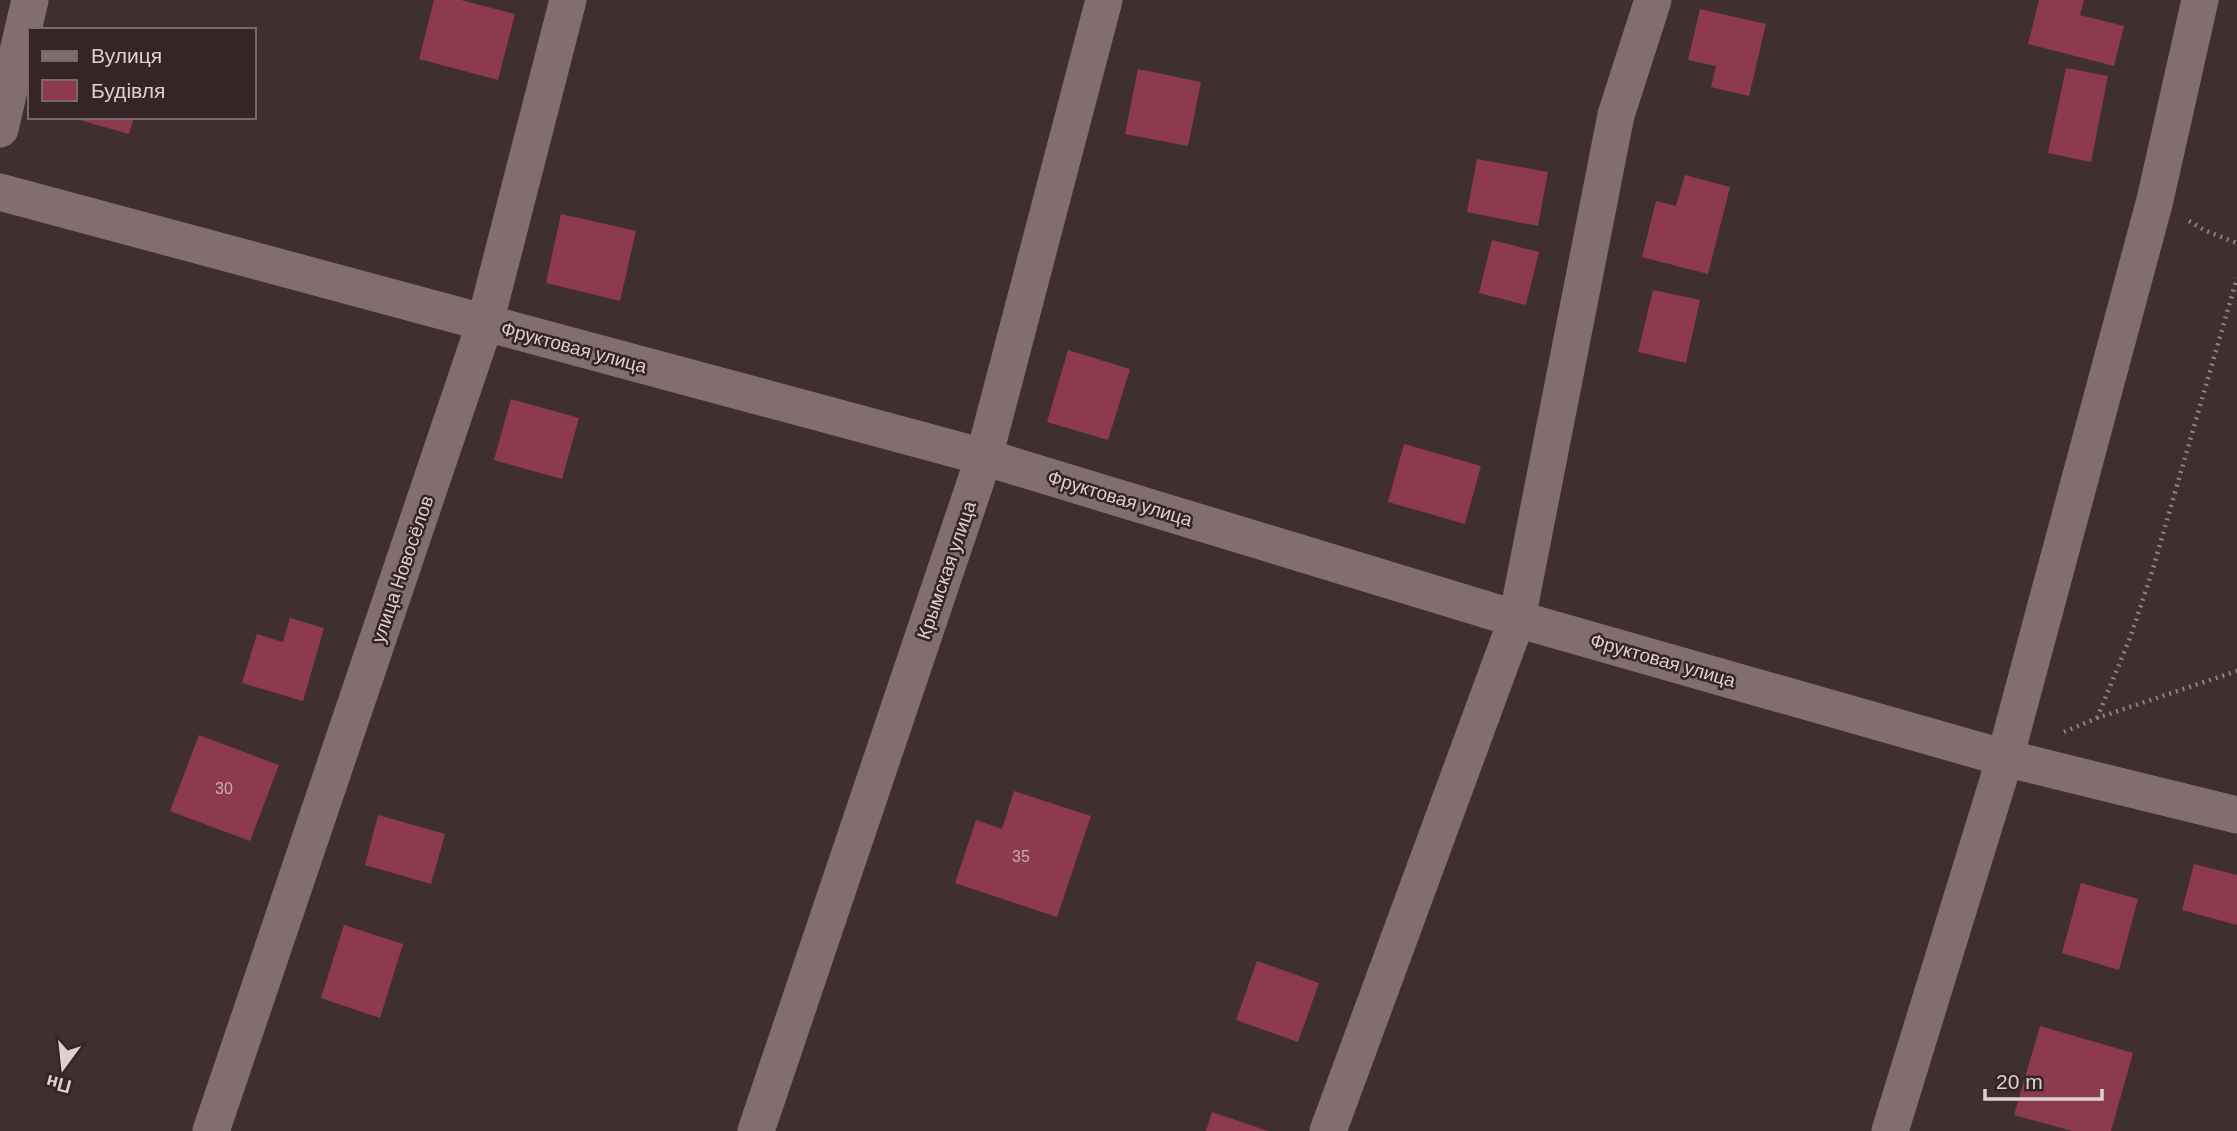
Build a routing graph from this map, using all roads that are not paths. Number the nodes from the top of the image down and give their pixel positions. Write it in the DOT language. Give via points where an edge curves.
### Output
graph roads {
  1 [pos="30,0"];
  2 [pos="568,0"];
  3 [pos="1104,0"];
  4 [pos="1653,0"];
  5 [pos="2200,0"];
  6 [pos="0,130"];
  7 [pos="0,192"];
  8 [pos="485,323"];
  9 [pos="984,457"];
  10 [pos="1517,619"];
  11 [pos="2006,758"];
  12 [pos="2237,815"];
  13 [pos="211,1131"];
  14 [pos="757,1131"];
  15 [pos="1328,1131"];
  16 [pos="1890,1131"];
  1 -- 6 [label="street"];
  2 -- 8 [label="street, улица Новосёлов"];
  3 -- 9 [label="street, Крымская улица"];
  4 -- 10 [label="street" via="1616,115"];
  5 -- 11 [label="street" via="2155,200"];
  7 -- 8 [label="street, Фруктовая улица"];
  8 -- 9 [label="street, Фруктовая улица"];
  8 -- 13 [label="street, улица Новосёлов"];
  9 -- 10 [label="street, Фруктовая улица"];
  9 -- 14 [label="street, Крымская улица"];
  10 -- 11 [label="street, Фруктовая улица"];
  10 -- 15 [label="street"];
  11 -- 12 [label="street, Фруктовая улица"];
  11 -- 16 [label="street"];
}
